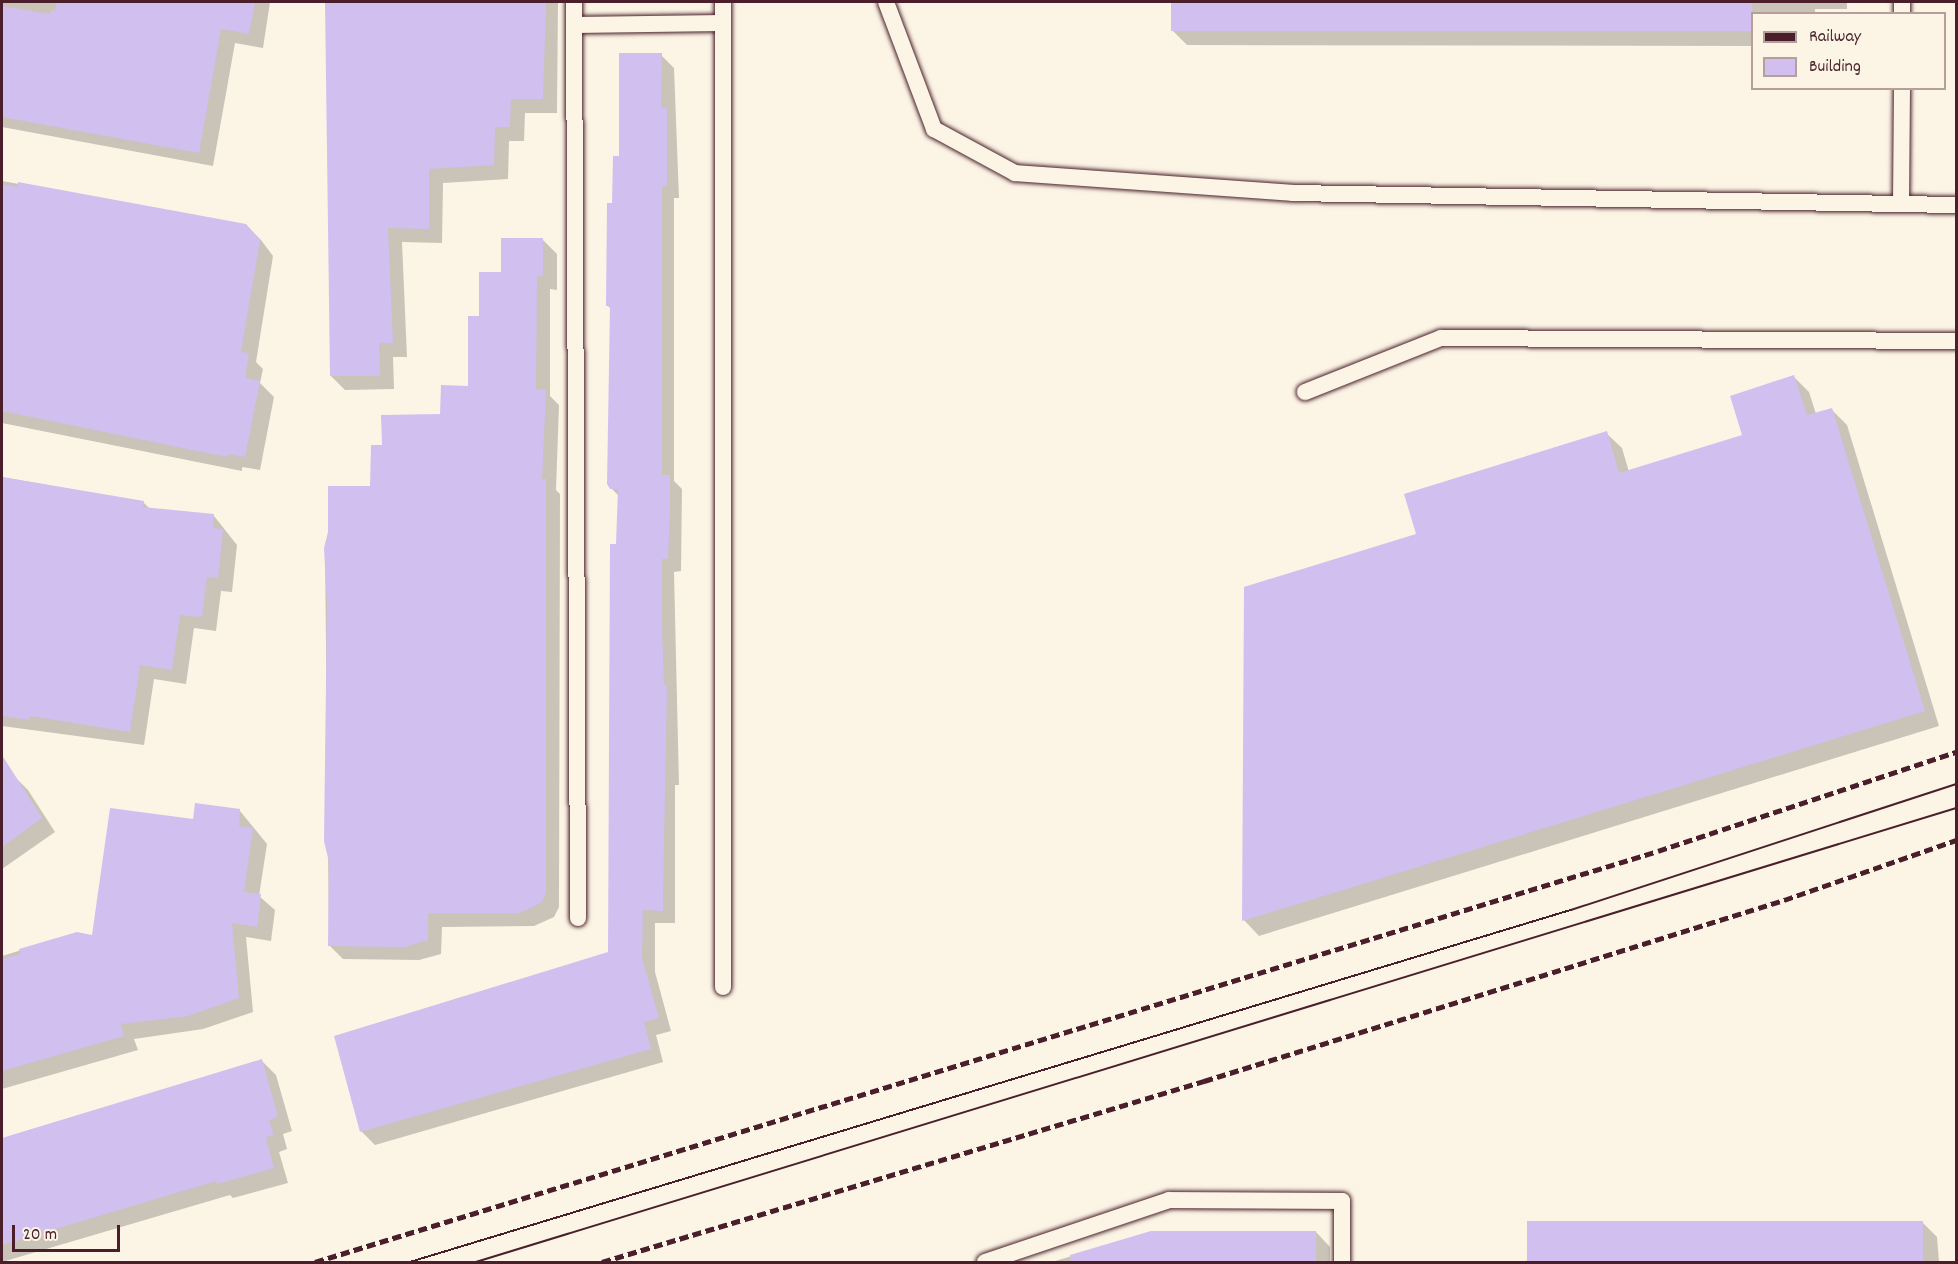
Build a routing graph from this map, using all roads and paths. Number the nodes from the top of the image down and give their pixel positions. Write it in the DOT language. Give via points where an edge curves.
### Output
graph roads {
  1 [pos="574,2"];
  2 [pos="723,2"];
  3 [pos="886,2"];
  4 [pos="723,23"];
  5 [pos="574,25"];
  6 [pos="1902,90"];
  7 [pos="1901,203"];
  8 [pos="1956,205"];
  9 [pos="1956,340"];
  10 [pos="1305,392"];
  11 [pos="578,918"];
  12 [pos="723,987"];
  13 [pos="984,1263"];
  14 [pos="1342,1263"];
  1 -- 5 [label="lane"];
  2 -- 4 [label="lane"];
  3 -- 7 [label="lane" via="934,129 1015,173 1293,193"];
  4 -- 5 [label="lane"];
  4 -- 12 [label="lane"];
  5 -- 11 [label="lane"];
  6 -- 7 [label="lane"];
  7 -- 8 [label="lane"];
  9 -- 10 [label="lane" via="1441,338"];
  13 -- 14 [label="lane" via="1169,1200 1342,1201"];
}
